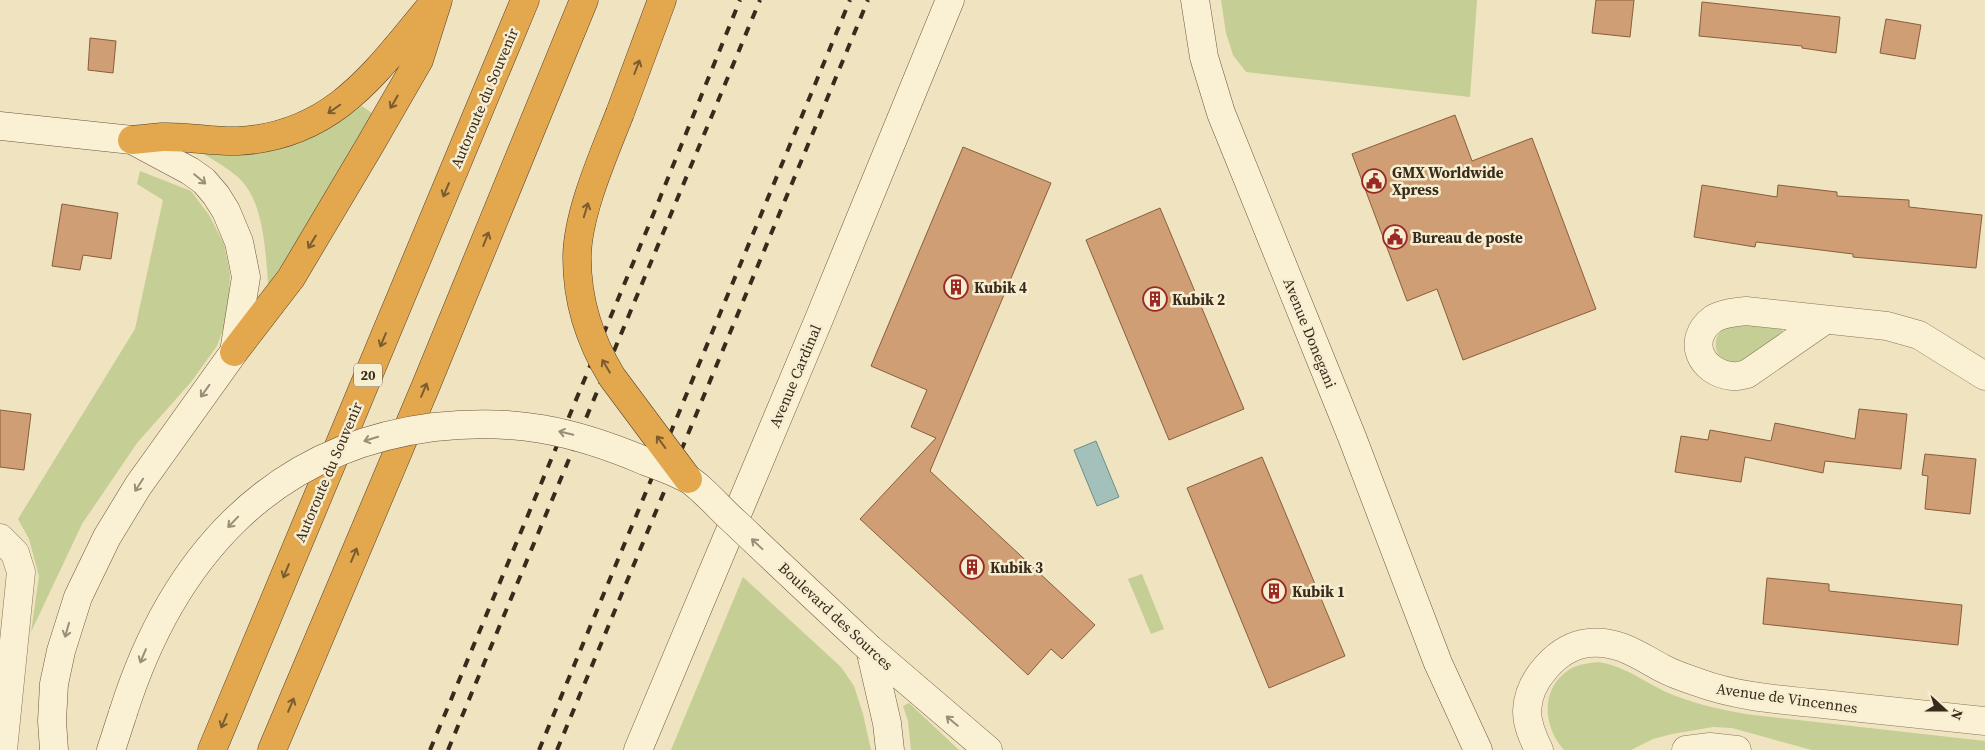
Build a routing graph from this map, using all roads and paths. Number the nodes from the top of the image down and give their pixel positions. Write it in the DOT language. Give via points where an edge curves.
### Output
graph roads {
  1 [pos="437,0"];
  2 [pos="525,0"];
  3 [pos="584,0"];
  4 [pos="662,0"];
  5 [pos="950,0"];
  6 [pos="1195,0"];
  7 [pos="0,126"];
  8 [pos="132,140"];
  9 [pos="1825,320"];
  10 [pos="234,352"];
  11 [pos="1984,371"];
  12 [pos="688,479"];
  13 [pos="0,538"];
  14 [pos="870,649"];
  15 [pos="1438,663"];
  16 [pos="1985,721"];
  17 [pos="3,750"];
  18 [pos="54,750"];
  19 [pos="111,750"];
  20 [pos="212,750"];
  21 [pos="272,750"];
  22 [pos="638,750"];
  23 [pos="890,750"];
  24 [pos="988,750"];
  25 [pos="1457,750"];
  26 [pos="1478,750"];
  27 [pos="1539,750"];
  28 [pos="1686,750"];
  29 [pos="1737,750"];
  1 -- 8 [label="highway, one-way" via="362,86 312,122 254,139 221,141 163,137"];
  1 -- 10 [label="highway, one-way" via="419,60 356,170 291,278"];
  2 -- 20 [label="highway, Autoroute du Souvenir / 20, one-way"];
  21 -- 3 [label="highway, one-way"];
  12 -- 4 [label="highway, one-way, bridge" via="602,361 587,324 577,257 583,218"];
  5 -- 22 [label="main road, Avenue Cardinal"];
  6 -- 15 [label="main road, Avenue Donegani" via="1204,57 1221,113 1352,437"];
  7 -- 8 [label="main road"];
  8 -- 10 [label="main road, one-way" via="190,170 204,181 216,195 233,226 244,259 246,277"];
  9 -- 11 [label="main road" via="1887,326 1919,335"];
  10 -- 18 [label="main road, one-way" via="138,486 107,537 78,596 54,684"];
  14 -- 12 [label="main road, Boulevard des Sources, one-way, bridge"];
  12 -- 19 [label="main road, one-way, bridge" via="585,438 518,425 428,428 383,436 319,460 264,494 233,522 198,562 149,641"];
  13 -- 17 [label="main road" via="15,553 21,572"];
  14 -- 23 [label="main road"];
  24 -- 14 [label="main road, Boulevard des Sources, one-way"];
  15 -- 25 [label="main road" via="1449,700"];
  15 -- 26 [label="main road"];
  16 -- 27 [label="main road, Avenue de Vincennes" via="1789,700 1709,687 1616,645 1601,642 1571,648 1544,670 1536,681 1527,710"];
  28 -- 29 [label="main road" via="1710,747"];
}
